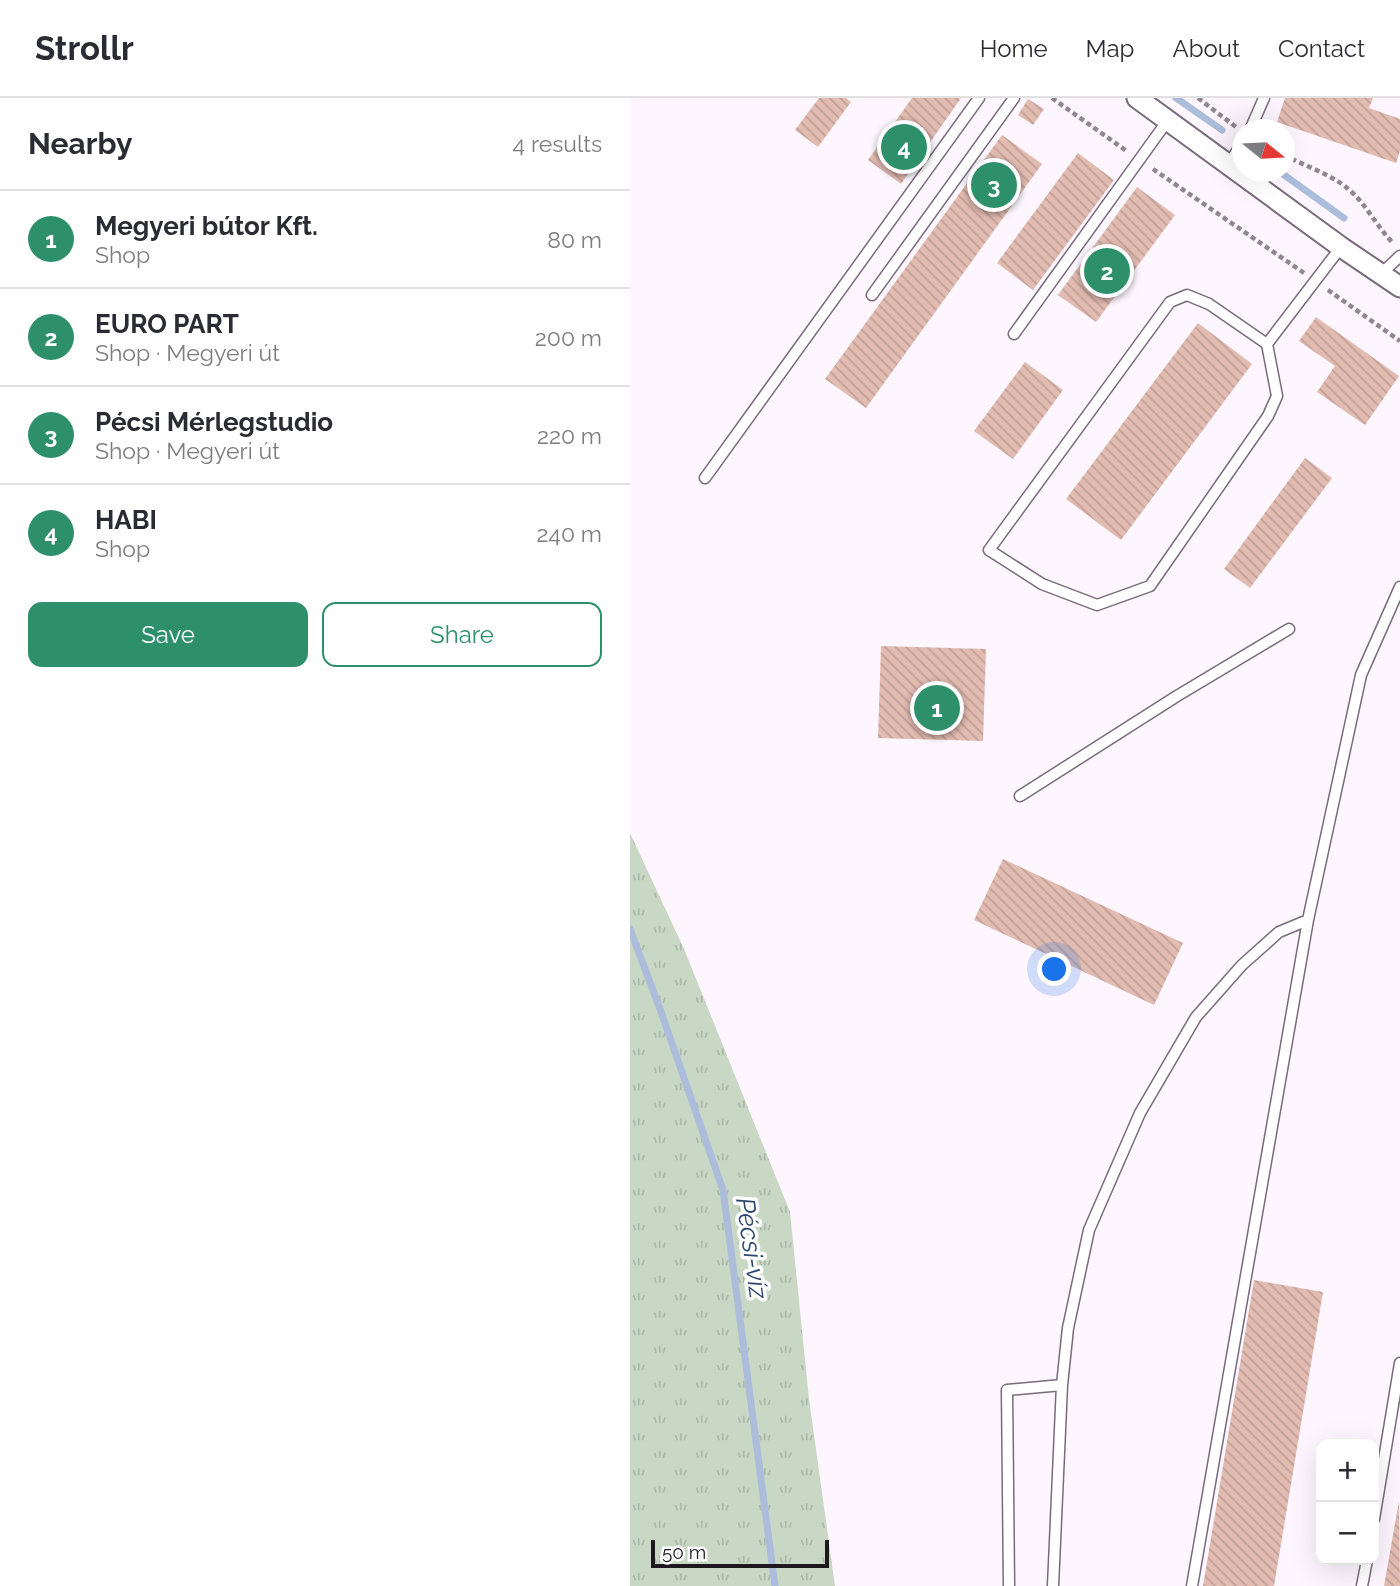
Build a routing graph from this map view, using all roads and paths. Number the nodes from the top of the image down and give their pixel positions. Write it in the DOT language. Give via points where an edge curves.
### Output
graph roads {
  1 [pos="979,98"];
  2 [pos="1014,98"];
  3 [pos="1052,98"];
  4 [pos="1137,98"];
  5 [pos="1198,98"];
  6 [pos="1264,98"];
  7 [pos="1255,119"];
  8 [pos="1168,120"];
  9 [pos="1232,124"];
  10 [pos="1232,159"];
  11 [pos="1140,160"];
  12 [pos="1295,161"];
  13 [pos="1229,164"];
  14 [pos="1341,247"];
  15 [pos="1400,250"];
  16 [pos="1400,256"];
  17 [pos="1381,274"];
  18 [pos="1314,281"];
  19 [pos="1400,287"];
  20 [pos="872,295"];
  21 [pos="1014,334"];
  22 [pos="1400,341"];
  23 [pos="1267,344"];
  24 [pos="705,478"];
  25 [pos="1400,587"];
  26 [pos="1289,629"];
  27 [pos="1020,796"];
  28 [pos="1308,920"];
  29 [pos="1400,1363"];
  30 [pos="1062,1385"];
  31 [pos="1377,1502"];
  32 [pos="1366,1565"];
  33 [pos="1009,1586"];
  34 [pos="1053,1586"];
  35 [pos="1192,1586"];
  36 [pos="1362,1586"];
  1 -- 24 [label="lane"];
  2 -- 20 [label="lane"];
  3 -- 11 [label="path"];
  4 -- 8 [label="street"];
  5 -- 9 [label="path"];
  6 -- 7 [label="lane"];
  8 -- 11 [label="lane"];
  8 -- 13 [label="street"];
  10 -- 13 [label="lane"];
  11 -- 18 [label="path"];
  11 -- 21 [label="lane"];
  12 -- 15 [label="path" via="1347,187"];
  13 -- 14 [label="street"];
  14 -- 17 [label="street"];
  14 -- 18 [label="lane"];
  16 -- 17 [label="lane"];
  17 -- 19 [label="street"];
  18 -- 22 [label="path"];
  18 -- 23 [label="lane"];
  23 -- 23 [label="lane" via="1209,304 1187,295 1170,302 989,550 1042,584 1097,605 1150,586 1268,416 1277,396"];
  25 -- 28 [label="lane" via="1360,675"];
  26 -- 27 [label="lane"];
  28 -- 30 [label="lane" via="1279,932 1196,1017 1140,1113 1089,1230 1068,1328"];
  28 -- 35 [label="lane"];
  29 -- 31 [label="lane"];
  30 -- 33 [label="lane" via="1007,1390"];
  30 -- 34 [label="lane"];
  32 -- 36 [label="lane"];
}
